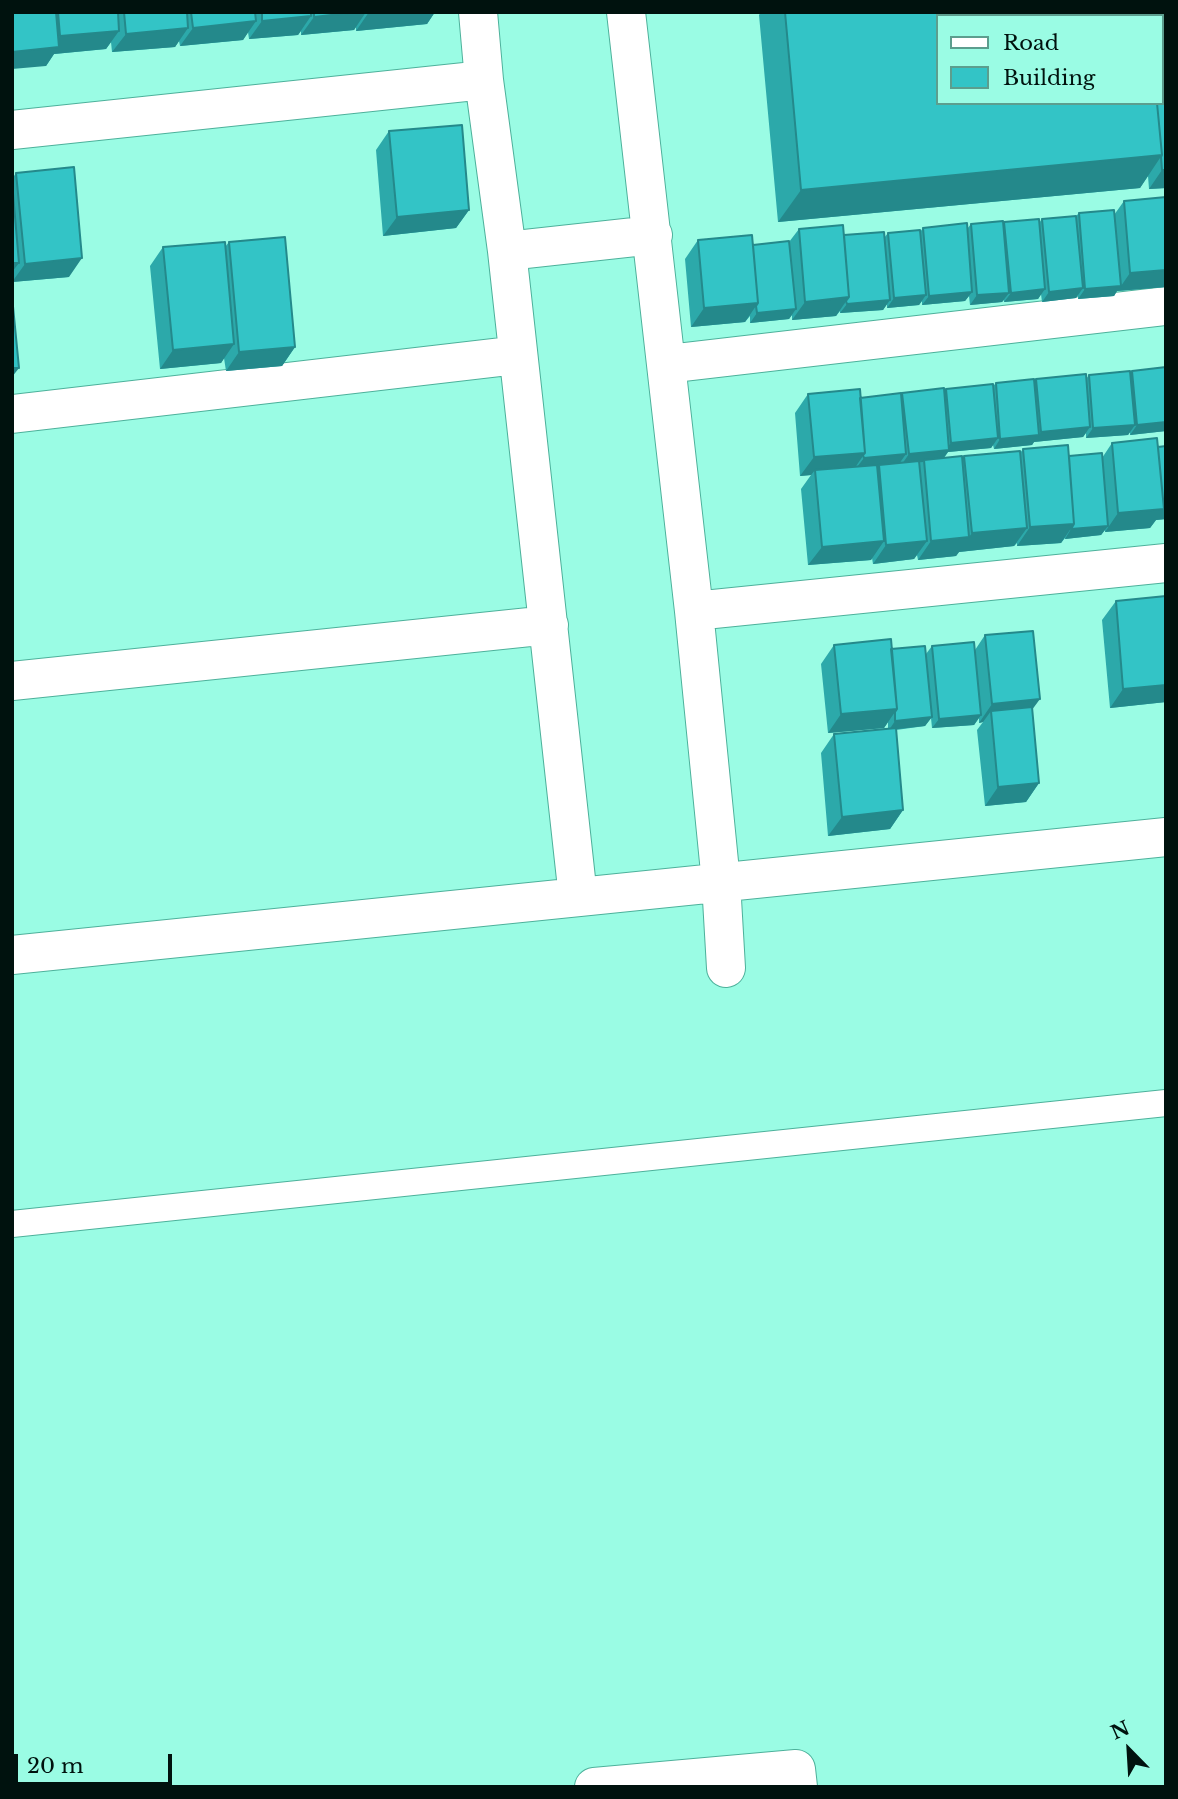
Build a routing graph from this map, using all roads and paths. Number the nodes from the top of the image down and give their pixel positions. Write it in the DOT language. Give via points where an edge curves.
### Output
graph roads {
  1 [pos="478,12"];
  2 [pos="626,12"];
  3 [pos="484,80"];
  4 [pos="12,130"];
  5 [pos="653,235"];
  6 [pos="507,251"];
  7 [pos="1166,306"];
  8 [pos="518,355"];
  9 [pos="667,364"];
  10 [pos="12,414"];
  11 [pos="1166,563"];
  12 [pos="694,611"];
  13 [pos="549,625"];
  14 [pos="12,681"];
  15 [pos="1166,837"];
  16 [pos="721,882"];
  17 [pos="578,897"];
  18 [pos="12,955"];
  19 [pos="726,968"];
  20 [pos="1166,1103"];
  21 [pos="12,1224"];
  22 [pos="594,1787"];
  23 [pos="798,1787"];
  1 -- 3 [label="street"];
  2 -- 5 [label="street"];
  3 -- 4 [label="street"];
  3 -- 6 [label="street"];
  5 -- 6 [label="street"];
  5 -- 9 [label="street"];
  6 -- 8 [label="street"];
  7 -- 9 [label="street"];
  8 -- 10 [label="street"];
  8 -- 13 [label="street"];
  9 -- 12 [label="street"];
  11 -- 12 [label="street"];
  12 -- 16 [label="street"];
  13 -- 14 [label="street"];
  13 -- 17 [label="street"];
  15 -- 16 [label="street"];
  16 -- 17 [label="street"];
  16 -- 19 [label="street"];
  17 -- 18 [label="street"];
  20 -- 21 [label="lane"];
  22 -- 23 [label="street" via="796,1769"];
}
